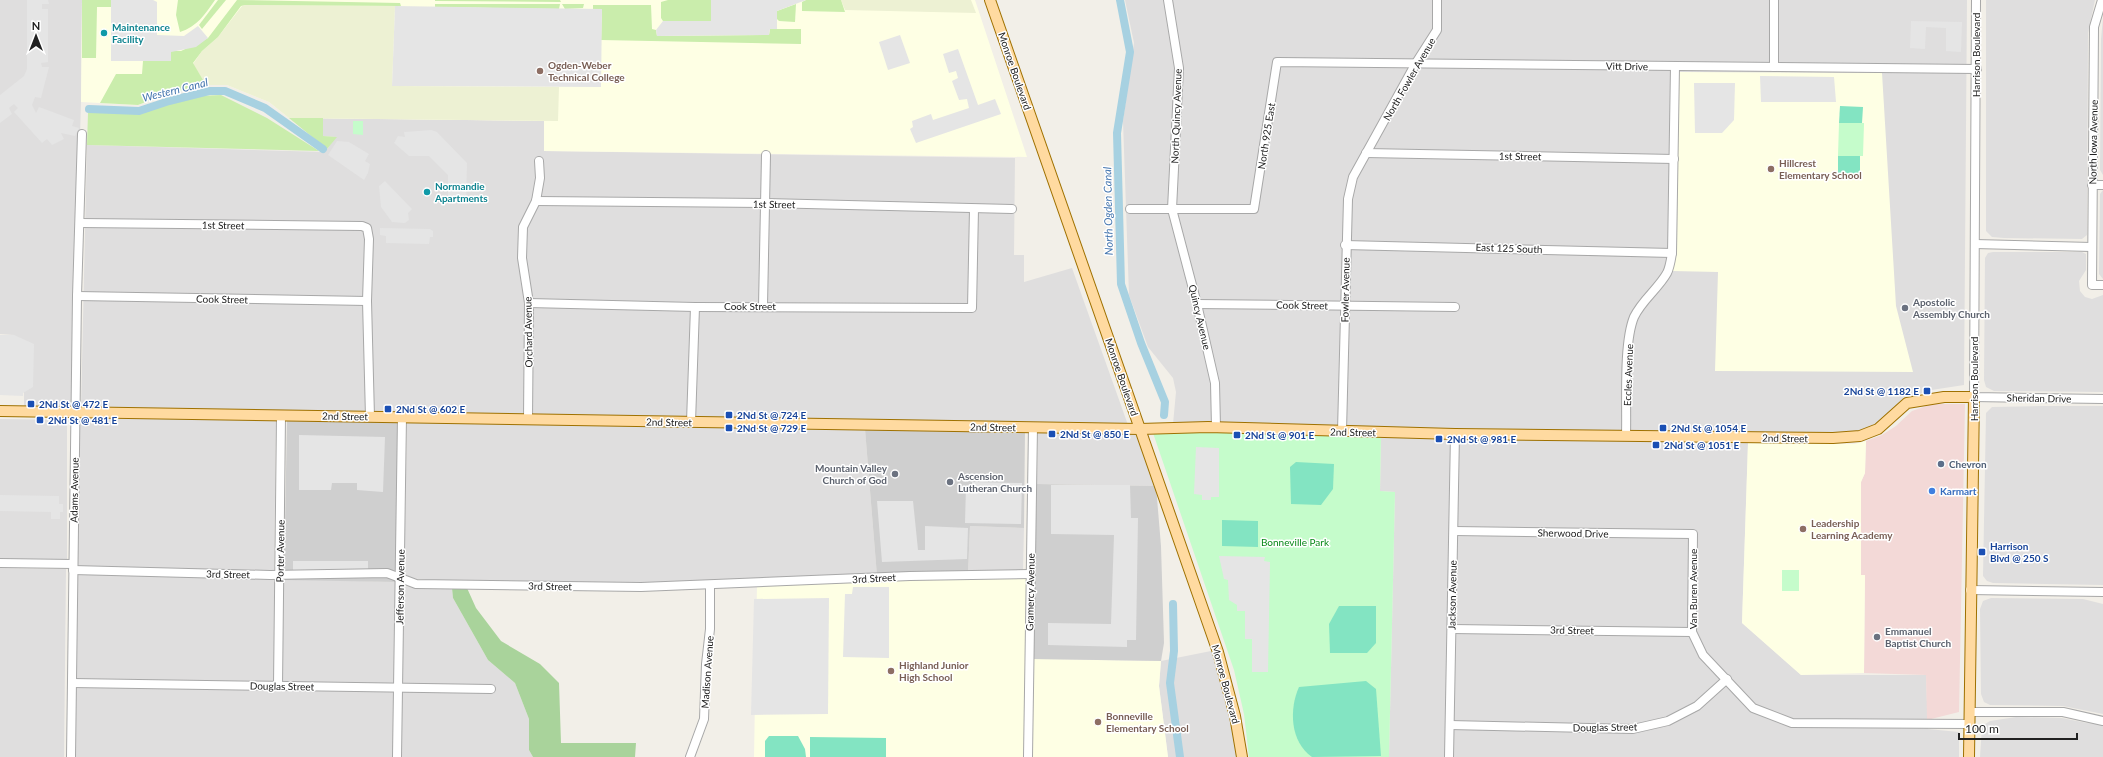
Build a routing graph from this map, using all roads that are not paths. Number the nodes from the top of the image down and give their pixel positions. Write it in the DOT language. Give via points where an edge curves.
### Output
graph roads {
  1 [pos="990,0"];
  2 [pos="1168,0"];
  3 [pos="1437,0"];
  4 [pos="1774,0"];
  5 [pos="1976,0"];
  6 [pos="2102,0"];
  7 [pos="1277,62"];
  8 [pos="1416,63"];
  9 [pos="1675,66"];
  10 [pos="1774,67"];
  11 [pos="1976,69"];
  12 [pos="82,134"];
  13 [pos="1366,153"];
  14 [pos="766,155"];
  15 [pos="1674,159"];
  16 [pos="539,161"];
  17 [pos="2092,185"];
  18 [pos="2103,185"];
  19 [pos="536,201"];
  20 [pos="766,203"];
  21 [pos="974,208"];
  22 [pos="1130,208"];
  23 [pos="1012,209"];
  24 [pos="1172,209"];
  25 [pos="80,223"];
  26 [pos="1975,244"];
  27 [pos="1345,245"];
  28 [pos="2092,247"];
  29 [pos="1672,253"];
  30 [pos="2103,286"];
  31 [pos="77,296"];
  32 [pos="367,302"];
  33 [pos="529,303"];
  34 [pos="1198,304"];
  35 [pos="763,306"];
  36 [pos="1345,306"];
  37 [pos="695,307"];
  38 [pos="1455,307"];
  39 [pos="1974,397"];
  40 [pos="2103,399"];
  41 [pos="0,411"];
  42 [pos="76,412"];
  43 [pos="281,416"];
  44 [pos="370,417"];
  45 [pos="402,417"];
  46 [pos="528,419"];
  47 [pos="691,422"];
  48 [pos="1033,427"];
  49 [pos="1216,427"];
  50 [pos="1140,429"];
  51 [pos="1342,431"];
  52 [pos="1455,434"];
  53 [pos="1626,435"];
  54 [pos="1454,531"];
  55 [pos="1693,534"];
  56 [pos="0,564"];
  57 [pos="73,567"];
  58 [pos="279,574"];
  59 [pos="1030,574"];
  60 [pos="400,577"];
  61 [pos="710,585"];
  62 [pos="1970,590"];
  63 [pos="2103,592"];
  64 [pos="1452,628"];
  65 [pos="1692,632"];
  66 [pos="1727,679"];
  67 [pos="72,683"];
  68 [pos="278,686"];
  69 [pos="398,688"];
  70 [pos="492,689"];
  71 [pos="1970,712"];
  72 [pos="2103,721"];
  73 [pos="1970,724"];
  74 [pos="1450,725"];
  75 [pos="71,757"];
  76 [pos="397,757"];
  77 [pos="690,757"];
  78 [pos="1028,757"];
  79 [pos="1242,757"];
  80 [pos="1449,757"];
  81 [pos="1969,757"];
  1 -- 50 [label="main road, Monroe Boulevard"];
  2 -- 24 [label="street, North Quincy Avenue" via="1178,68"];
  3 -- 8 [label="street, North Fowler Avenue" via="1437,30"];
  4 -- 10 [label="street"];
  5 -- 11 [label="street, Harrison Boulevard"];
  6 -- 17 [label="street, North Iowa Avenue" via="2094,26"];
  7 -- 8 [label="street, Vitt Drive"];
  7 -- 24 [label="street, North 925 East" via="1254,209"];
  8 -- 9 [label="street, Vitt Drive"];
  8 -- 13 [label="street, North Fowler Avenue"];
  9 -- 10 [label="street, Vitt Drive"];
  9 -- 15 [label="street, Eccles Avenue"];
  10 -- 11 [label="street, Vitt Drive"];
  11 -- 26 [label="street, Harrison Boulevard"];
  12 -- 25 [label="street, Adams Avenue"];
  13 -- 15 [label="street, 1st Street"];
  13 -- 27 [label="street, Fowler Avenue" via="1353,177 1348,199"];
  14 -- 20 [label="street"];
  15 -- 29 [label="street, Eccles Avenue"];
  16 -- 19 [label="street, Orchard Avenue" via="540,178"];
  17 -- 18 [label="street"];
  17 -- 28 [label="street, North Iowa Avenue"];
  19 -- 20 [label="street, 1st Street"];
  19 -- 33 [label="street, Orchard Avenue" via="523,227 522,258"];
  20 -- 21 [label="street, 1st Street"];
  20 -- 35 [label="street"];
  21 -- 23 [label="street, 1st Street"];
  21 -- 35 [label="street, Cook Street" via="972,308"];
  22 -- 24 [label="street"];
  24 -- 34 [label="street, Quincy Avenue"];
  25 -- 31 [label="street, Adams Avenue"];
  25 -- 32 [label="street, 1st Street" via="362,226 367,228 369,239"];
  26 -- 28 [label="street"];
  26 -- 39 [label="street, Harrison Boulevard"];
  27 -- 29 [label="street, East 125 South"];
  27 -- 36 [label="street, Fowler Avenue"];
  28 -- 30 [label="street, North Iowa Avenue" via="2092,285"];
  29 -- 53 [label="street, Eccles Avenue" via="1667,272 1660,284 1645,299 1634,317 1628,342"];
  31 -- 32 [label="street, Cook Street"];
  31 -- 42 [label="street, Adams Avenue"];
  32 -- 44 [label="street"];
  33 -- 37 [label="street, Cook Street"];
  33 -- 46 [label="street, Orchard Avenue"];
  34 -- 36 [label="street, Cook Street"];
  34 -- 49 [label="street, Quincy Avenue" via="1214,383"];
  35 -- 37 [label="street, Cook Street"];
  36 -- 38 [label="street, Cook Street"];
  36 -- 51 [label="street, Fowler Avenue"];
  37 -- 47 [label="street"];
  39 -- 40 [label="street, Sheridan Drive"];
  39 -- 53 [label="main road, 2nd Street" via="1944,396 1907,403 1878,429 1860,436 1833,438"];
  39 -- 62 [label="main road, Harrison Boulevard"];
  41 -- 42 [label="main road, 2nd Street"];
  42 -- 43 [label="main road, 2nd Street"];
  42 -- 57 [label="street, Adams Avenue"];
  43 -- 44 [label="main road, 2nd Street"];
  43 -- 58 [label="street, Porter Avenue"];
  44 -- 45 [label="main road, 2nd Street"];
  45 -- 46 [label="main road, 2nd Street"];
  45 -- 60 [label="street, Jefferson Avenue"];
  46 -- 47 [label="main road, 2nd Street"];
  47 -- 48 [label="main road, 2nd Street"];
  48 -- 50 [label="main road, 2nd Street"];
  48 -- 59 [label="street, Gramercy Avenue"];
  49 -- 50 [label="main road, 2nd Street"];
  49 -- 51 [label="main road, 2nd Street"];
  50 -- 79 [label="main road, Monroe Boulevard" via="1218,652 1235,716"];
  51 -- 52 [label="main road, 2nd Street"];
  52 -- 53 [label="main road, 2nd Street"];
  52 -- 54 [label="street, Jackson Avenue"];
  54 -- 55 [label="street, Sherwood Drive"];
  54 -- 64 [label="street, Jackson Avenue"];
  55 -- 65 [label="street, Van Buren Avenue"];
  56 -- 57 [label="street, 3rd Street"];
  57 -- 58 [label="street, 3rd Street"];
  57 -- 67 [label="street, Adams Avenue"];
  58 -- 60 [label="street, 3rd Street" via="387,573"];
  58 -- 68 [label="street, Porter Avenue"];
  59 -- 61 [label="street, 3rd Street" via="910,576"];
  59 -- 78 [label="street, Gramercy Avenue"];
  60 -- 61 [label="street, 3rd Street" via="416,584 640,587"];
  60 -- 69 [label="street, Jefferson Avenue"];
  61 -- 77 [label="street, Madison Avenue" via="704,719"];
  62 -- 63 [label="street"];
  62 -- 71 [label="main road, Harrison Boulevard"];
  64 -- 65 [label="street, 3rd Street"];
  64 -- 74 [label="street, Jackson Avenue"];
  65 -- 66 [label="street, Van Buren Avenue" via="1703,655"];
  66 -- 73 [label="street" via="1753,708 1792,723"];
  66 -- 74 [label="street, Douglas Street" via="1697,706 1668,721 1633,729"];
  67 -- 68 [label="street, Douglas Street"];
  67 -- 75 [label="street, Adams Avenue"];
  68 -- 69 [label="street, Douglas Street"];
  69 -- 70 [label="street, Douglas Street"];
  69 -- 76 [label="street, Jefferson Avenue"];
  71 -- 72 [label="street" via="2063,712"];
  71 -- 73 [label="main road, Harrison Boulevard"];
  73 -- 81 [label="main road, Harrison Boulevard"];
  74 -- 80 [label="street, Jackson Avenue"];
}
